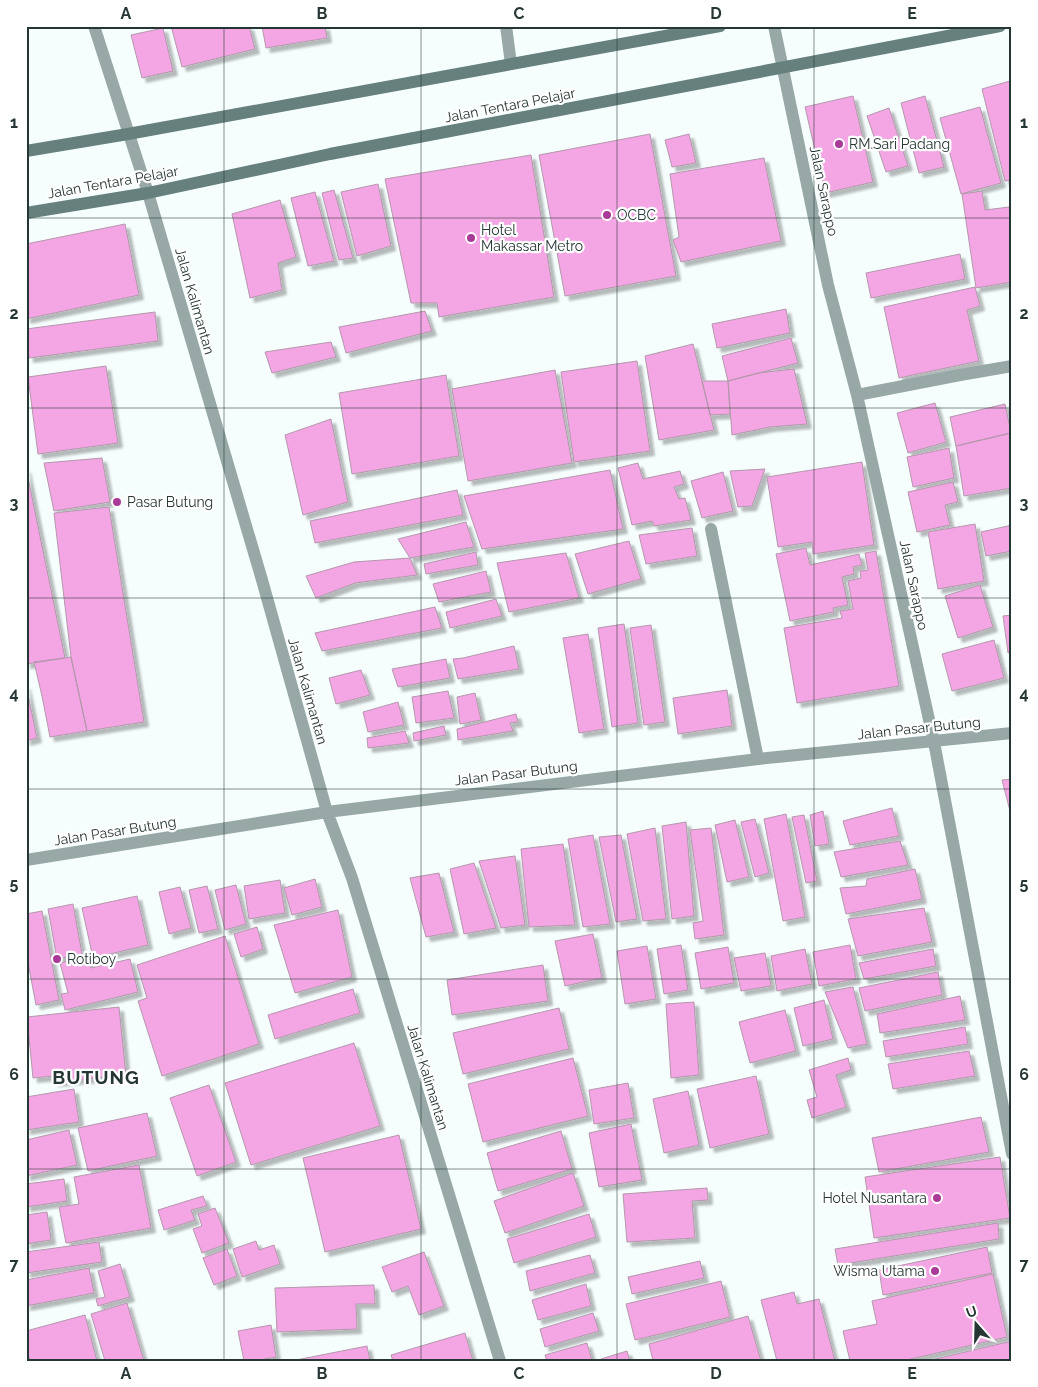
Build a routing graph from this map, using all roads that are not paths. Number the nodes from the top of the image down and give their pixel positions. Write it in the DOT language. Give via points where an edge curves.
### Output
graph roads {
  1 [pos="94,26"];
  2 [pos="506,26"];
  3 [pos="720,26"];
  4 [pos="774,26"];
  5 [pos="1000,26"];
  6 [pos="511,64"];
  7 [pos="782,68"];
  8 [pos="128,134"];
  9 [pos="26,151"];
  10 [pos="148,193"];
  11 [pos="26,213"];
  12 [pos="1012,366"];
  13 [pos="857,395"];
  14 [pos="711,529"];
  15 [pos="1012,733"];
  16 [pos="934,742"];
  17 [pos="758,759"];
  18 [pos="327,812"];
  19 [pos="26,860"];
  20 [pos="1012,1154"];
  21 [pos="500,1361"];
  1 -- 8 [label="street, Jalan Kalimantan"];
  2 -- 6 [label="street"];
  3 -- 6 [label="main road"];
  4 -- 7 [label="street, Jalan Sarappo"];
  5 -- 7 [label="main road, Jalan Tentara Pelajar"];
  6 -- 8 [label="main road"];
  7 -- 10 [label="main road, Jalan Tentara Pelajar" via="330,154"];
  7 -- 13 [label="street, Jalan Sarappo" via="828,285"];
  8 -- 9 [label="main road"];
  8 -- 10 [label="street, Jalan Kalimantan"];
  10 -- 11 [label="main road, Jalan Tentara Pelajar"];
  10 -- 18 [label="street, Jalan Kalimantan"];
  12 -- 13 [label="street"];
  13 -- 16 [label="street, Jalan Sarappo"];
  14 -- 17 [label="street"];
  15 -- 16 [label="street, Jalan Pasar Butung"];
  16 -- 17 [label="street, Jalan Pasar Butung"];
  16 -- 20 [label="street, Jalan Sarappo"];
  17 -- 18 [label="street, Jalan Pasar Butung"];
  18 -- 19 [label="street, Jalan Pasar Butung"];
  18 -- 21 [label="street, Jalan Kalimantan" via="354,888"];
}
